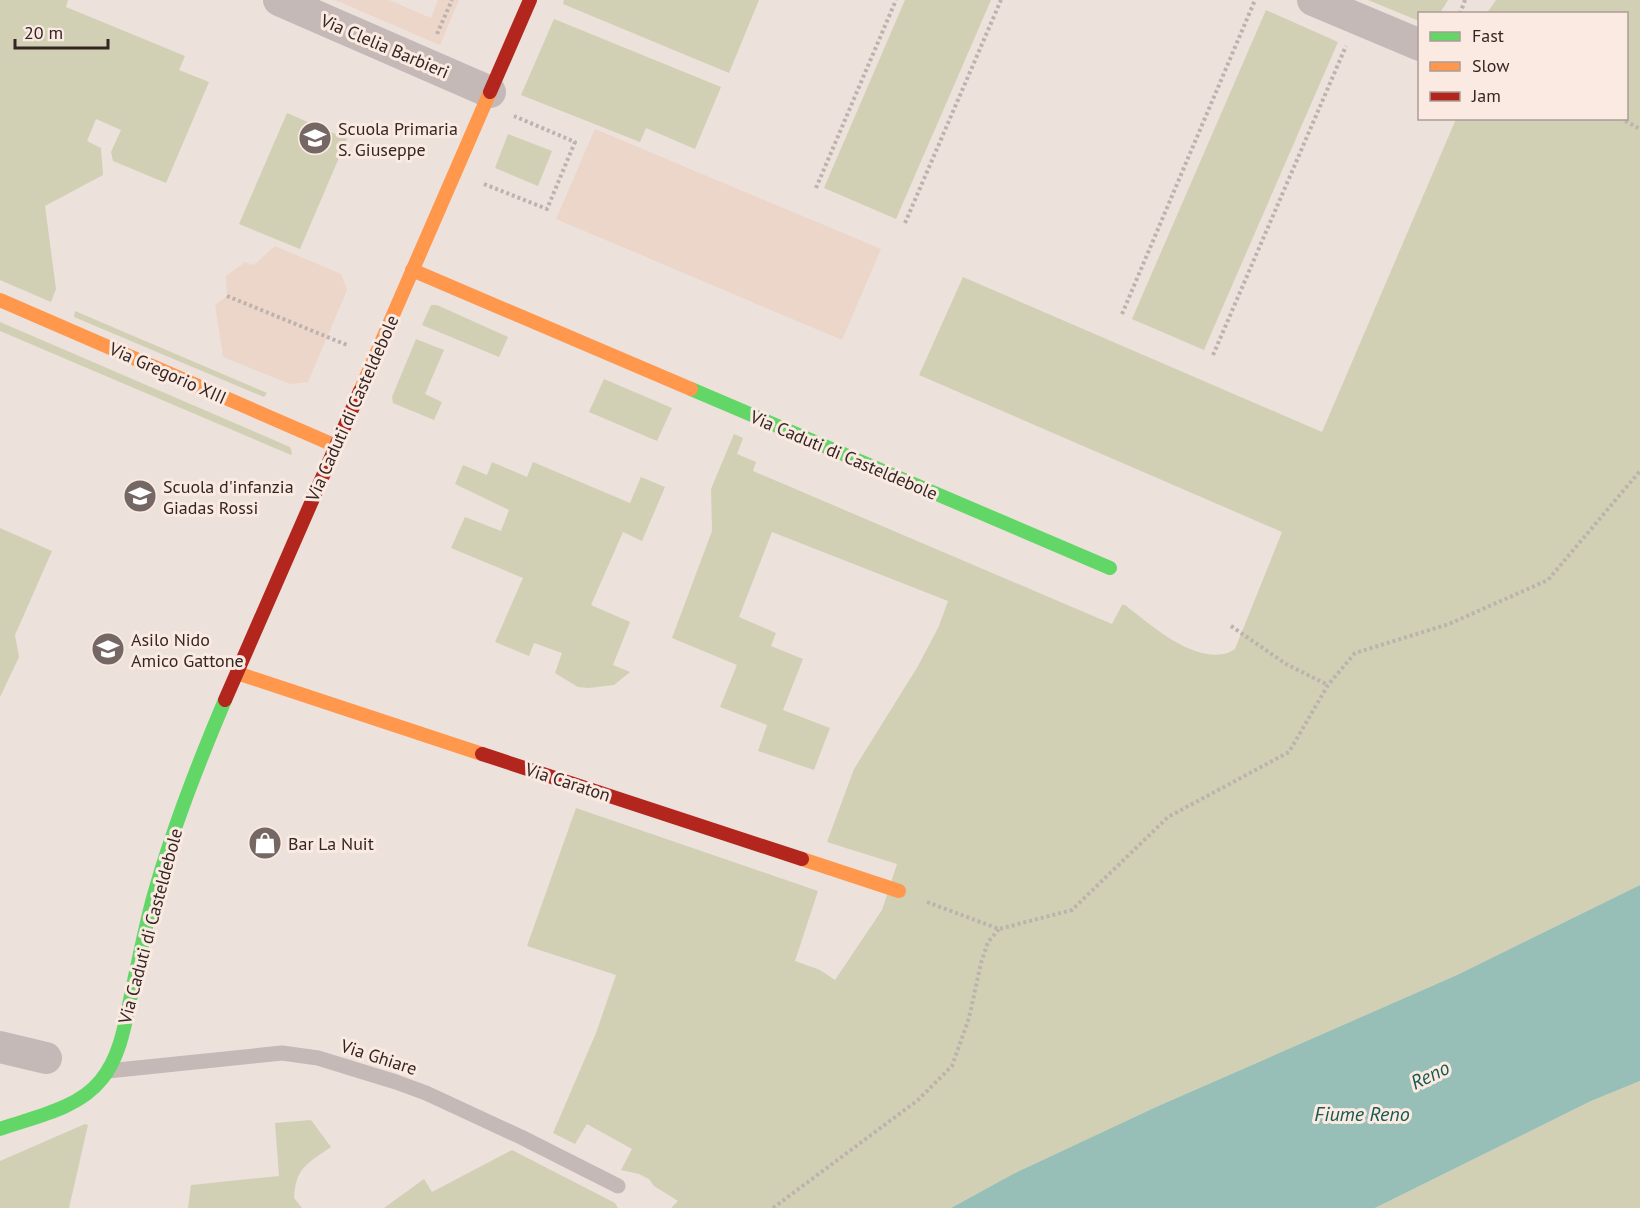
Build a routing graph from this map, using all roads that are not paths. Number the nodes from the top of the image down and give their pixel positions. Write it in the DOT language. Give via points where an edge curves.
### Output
graph roads {
  1 [pos="279,0"];
  2 [pos="530,0"];
  3 [pos="1313,0"];
  4 [pos="1418,45"];
  5 [pos="499,103"];
  6 [pos="412,270"];
  7 [pos="0,300"];
  8 [pos="336,446"];
  9 [pos="1110,568"];
  10 [pos="237,673"];
  11 [pos="899,891"];
  12 [pos="0,1047"];
  13 [pos="46,1058"];
  14 [pos="108,1071"];
  15 [pos="0,1129"];
  16 [pos="618,1186"];
  1 -- 5 [label="street, Via Clelia Barbieri"];
  2 -- 5 [label="street, Via Caduti di Casteldebole"];
  3 -- 4 [label="street"];
  5 -- 6 [label="street, Via Caduti di Casteldebole"];
  6 -- 8 [label="street, Via Caduti di Casteldebole"];
  6 -- 9 [label="street, Via Caduti di Casteldebole"];
  7 -- 8 [label="street, Via Gregorio XIII"];
  8 -- 10 [label="street, Via Caduti di Casteldebole"];
  10 -- 11 [label="street, Via Caraton"];
  10 -- 14 [label="street, Via Caduti di Casteldebole" via="169,844 118,1048"];
  12 -- 13 [label="street"];
  14 -- 15 [label="street, Via Caduti di Casteldebole" via="93,1089 65,1106"];
  14 -- 16 [label="lane, Via Ghiare" via="282,1053 318,1058 426,1093"];
}
